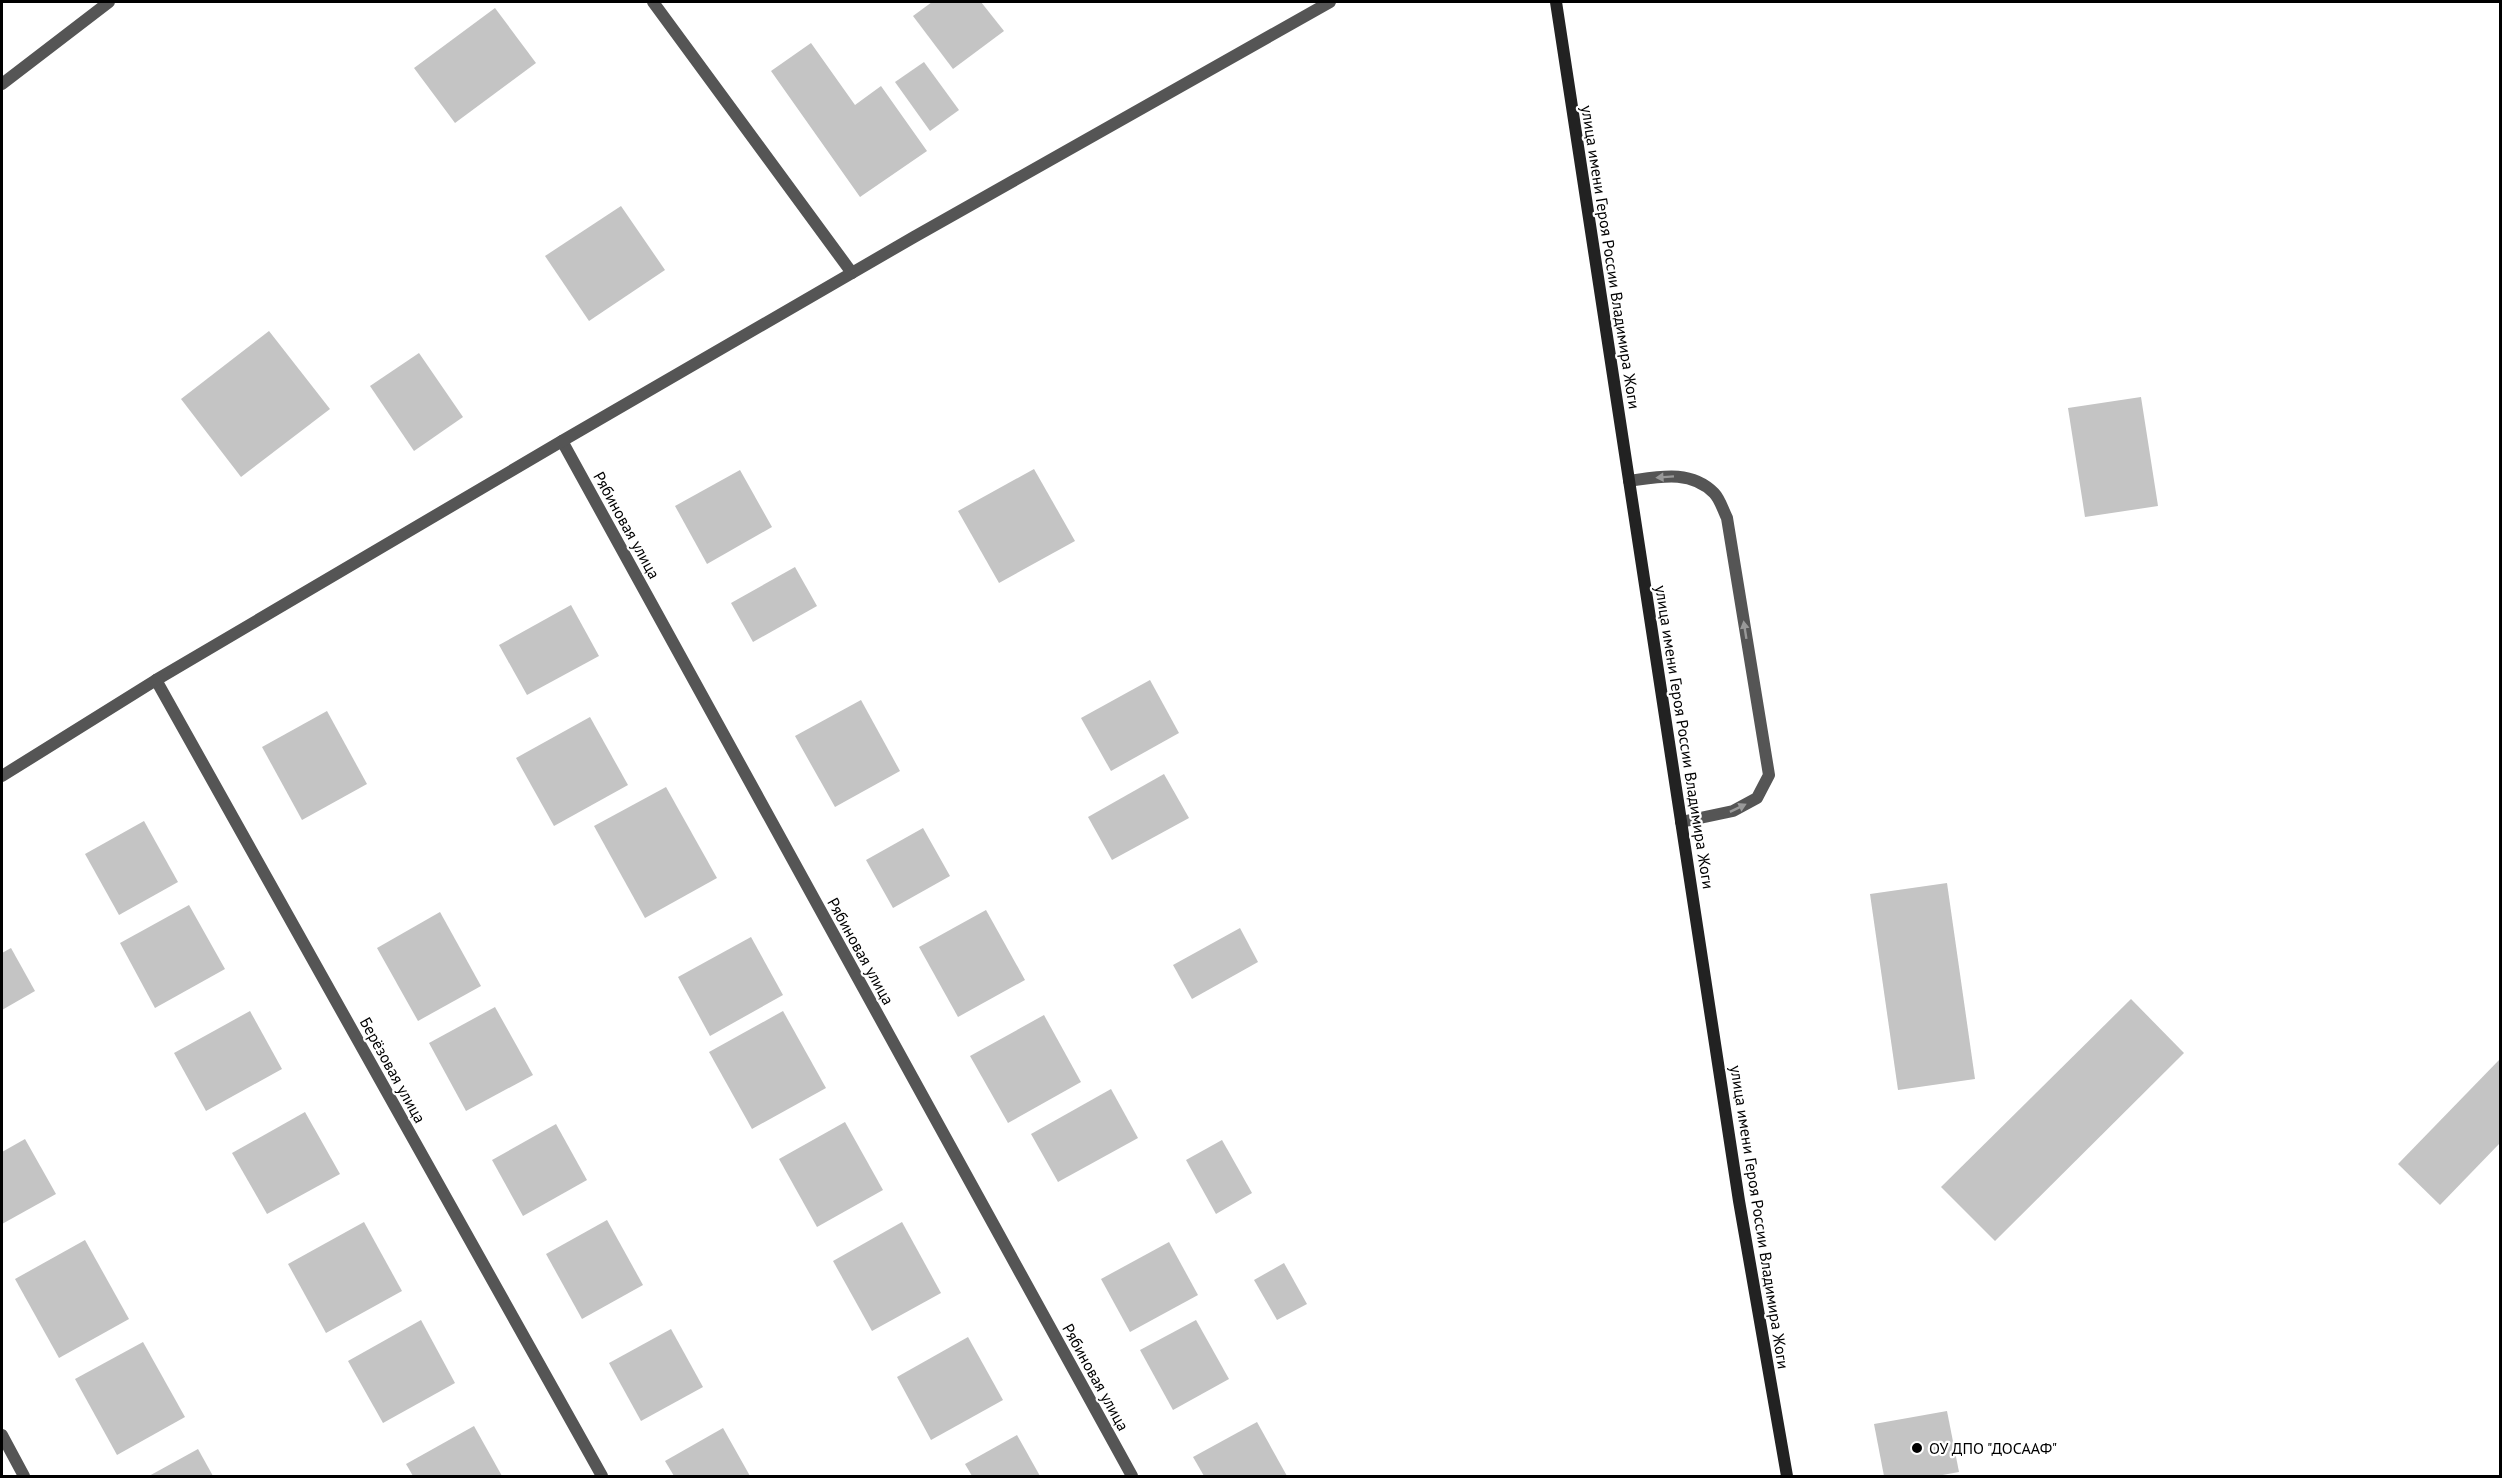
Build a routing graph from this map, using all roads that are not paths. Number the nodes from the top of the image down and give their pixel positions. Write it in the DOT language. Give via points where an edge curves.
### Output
graph roads {
  1 [pos="109,2"];
  2 [pos="653,2"];
  3 [pos="1330,2"];
  4 [pos="1556,2"];
  5 [pos="2,84"];
  6 [pos="852,273"];
  7 [pos="562,441"];
  8 [pos="1629,481"];
  9 [pos="156,680"];
  10 [pos="2,776"];
  11 [pos="1681,822"];
  12 [pos="2,1435"];
  13 [pos="24,1476"];
  14 [pos="602,1476"];
  15 [pos="1132,1476"];
  16 [pos="1787,1476"];
  1 -- 5 [label="street"];
  2 -- 6 [label="street"];
  3 -- 6 [label="street"];
  4 -- 8 [label="main road, улица имени Героя России Владимира Жоги"];
  6 -- 7 [label="street"];
  7 -- 9 [label="street"];
  7 -- 15 [label="street, Рябиновая улица"];
  8 -- 11 [label="main road, улица имени Героя России Владимира Жоги"];
  11 -- 8 [label="street, one-way" via="1733,811 1756,798 1770,776 1727,518 1715,494 1694,479 1671,476"];
  9 -- 10 [label="street"];
  9 -- 14 [label="street, Берёзовая улица"];
  11 -- 16 [label="main road, улица имени Героя России Владимира Жоги" via="1739,1202"];
  12 -- 13 [label="street"];
}
